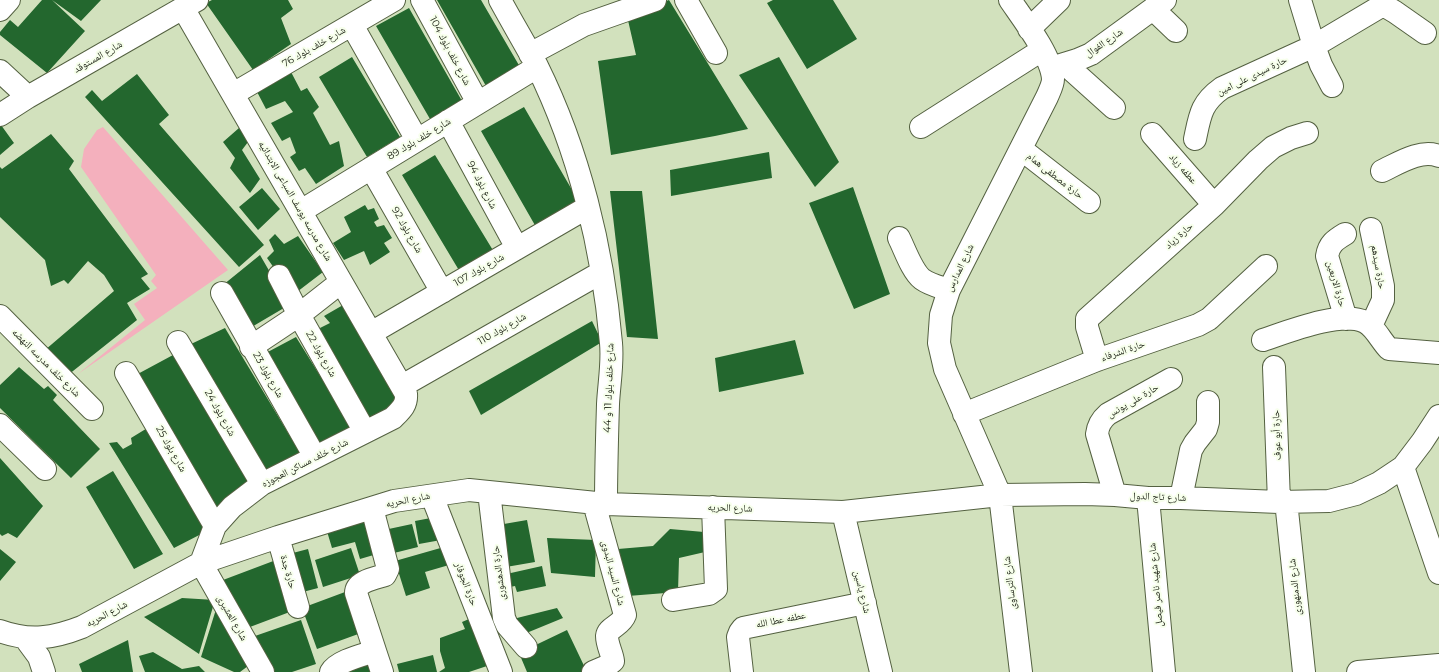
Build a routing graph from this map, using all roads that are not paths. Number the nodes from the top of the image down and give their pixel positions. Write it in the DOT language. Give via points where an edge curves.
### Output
graph roads {
  1 [pos="9,0"];
  2 [pos="394,0"];
  3 [pos="422,0"];
  4 [pos="500,0"];
  5 [pos="655,0"];
  6 [pos="686,0"];
  7 [pos="1010,0"];
  8 [pos="1059,0"];
  9 [pos="1300,0"];
  10 [pos="190,4"];
  11 [pos="1159,4"];
  12 [pos="0,10"];
  13 [pos="352,25"];
  14 [pos="1029,29"];
  15 [pos="1176,31"];
  16 [pos="1425,33"];
  17 [pos="1314,46"];
  18 [pos="716,53"];
  19 [pos="533,60"];
  20 [pos="1053,61"];
  21 [pos="0,70"];
  22 [pos="1332,86"];
  23 [pos="233,94"];
  24 [pos="28,97"];
  25 [pos="478,103"];
  26 [pos="1114,108"];
  27 [pos="0,115"];
  28 [pos="448,121"];
  29 [pos="921,127"];
  30 [pos="1307,133"];
  31 [pos="1152,134"];
  32 [pos="1195,139"];
  33 [pos="417,140"];
  34 [pos="1021,149"];
  35 [pos="1439,156"];
  36 [pos="371,168"];
  37 [pos="1382,171"];
  38 [pos="1088,202"];
  39 [pos="1214,205"];
  40 [pos="588,207"];
  41 [pos="301,211"];
  42 [pos="1371,229"];
  43 [pos="1345,234"];
  44 [pos="899,238"];
  45 [pos="517,248"];
  46 [pos="1266,266"];
  47 [pos="602,272"];
  48 [pos="279,276"];
  49 [pos="341,282"];
  50 [pos="949,290"];
  51 [pos="442,292"];
  52 [pos="222,293"];
  53 [pos="299,315"];
  54 [pos="1346,319"];
  55 [pos="1371,326"];
  56 [pos="4,328"];
  57 [pos="371,333"];
  58 [pos="1263,340"];
  59 [pos="178,342"];
  60 [pos="251,347"];
  61 [pos="1439,353"];
  62 [pos="1097,360"];
  63 [pos="1274,367"];
  64 [pos="126,373"];
  65 [pos="1171,379"];
  66 [pos="404,390"];
  67 [pos="1208,402"];
  68 [pos="92,409"];
  69 [pos="964,414"];
  70 [pos="1439,416"];
  71 [pos="0,425"];
  72 [pos="365,432"];
  73 [pos="315,457"];
  74 [pos="1403,466"];
  75 [pos="45,469"];
  76 [pos="262,484"];
  77 [pos="489,492"];
  78 [pos="1000,495"];
  79 [pos="1115,495"];
  80 [pos="432,496"];
  81 [pos="1148,498"];
  82 [pos="1181,498"];
  83 [pos="1282,502"];
  84 [pos="600,503"];
  85 [pos="713,507"];
  86 [pos="372,508"];
  87 [pos="843,512"];
  88 [pos="215,526"];
  89 [pos="278,538"];
  90 [pos="201,563"];
  91 [pos="1439,573"];
  92 [pos="673,600"];
  93 [pos="865,603"];
  94 [pos="298,607"];
  95 [pos="0,631"];
  96 [pos="25,638"];
  97 [pos="526,647"];
  98 [pos="375,652"];
  99 [pos="1439,665"];
  100 [pos="44,672"];
  101 [pos="263,672"];
  102 [pos="331,672"];
  103 [pos="382,672"];
  104 [pos="502,672"];
  105 [pos="594,672"];
  106 [pos="742,672"];
  107 [pos="882,672"];
  108 [pos="1021,672"];
  109 [pos="1164,672"];
  110 [pos="1304,672"];
  111 [pos="1358,672"];
  1 -- 12 [label="street"];
  2 -- 13 [label="street, شارع خلف بلوك 76"];
  3 -- 25 [label="street, شارع خلف بلوك 104"];
  4 -- 19 [label="street, شارع خلف بلوك 11 و 44"];
  5 -- 19 [label="street, شارع خلف بلوك 89" via="584,25"];
  6 -- 18 [label="street"];
  7 -- 14 [label="street"];
  8 -- 14 [label="street"];
  9 -- 17 [label="street"];
  10 -- 23 [label="street, شارع مدرسه يوسف السباعى الابتدائيه"];
  10 -- 24 [label="street, شارع المستوقد"];
  11 -- 15 [label="street, شارع الفوال"];
  11 -- 20 [label="street, شارع الفوال" via="1091,54"];
  13 -- 23 [label="street, شارع خلف بلوك 76"];
  13 -- 33 [label="street"];
  14 -- 20 [label="street"];
  16 -- 17 [label="street, حارة سيدى على امين" via="1385,6"];
  17 -- 22 [label="street"];
  17 -- 32 [label="street, حارة سيدى على امين" via="1222,88 1210,98 1200,114"];
  19 -- 25 [label="street, شارع خلف بلوك 89"];
  19 -- 40 [label="street, شارع خلف بلوك 11 و 44" via="557,112"];
  20 -- 26 [label="street"];
  20 -- 29 [label="street, شارع الفوال"];
  20 -- 34 [label="street, شارع المدارس" via="1053,81"];
  21 -- 24 [label="street"];
  23 -- 41 [label="street, شارع مدرسه يوسف السباعى الابتدائيه"];
  24 -- 27 [label="street, شارع المستوقد"];
  25 -- 28 [label="street, شارع خلف بلوك 89"];
  28 -- 33 [label="street, شارع خلف بلوك 89"];
  28 -- 45 [label="street, شارع بلوك 94"];
  30 -- 39 [label="street, حارة زياد" via="1273,147"];
  31 -- 39 [label="street, عطفه زياد"];
  33 -- 36 [label="street, شارع خلف بلوك 89"];
  34 -- 38 [label="street, حارة مصطفى همام"];
  34 -- 50 [label="street, شارع المدارس"];
  35 -- 37 [label="street" via="1417,156"];
  36 -- 41 [label="street, شارع خلف بلوك 89"];
  36 -- 51 [label="street, شارع بلوك 92"];
  39 -- 62 [label="street, حارة زياد" via="1087,319"];
  40 -- 45 [label="street, شارع بلوك 107"];
  40 -- 47 [label="street, شارع خلف بلوك 11 و 44"];
  41 -- 49 [label="street, شارع مدرسه يوسف السباعى الابتدائيه"];
  42 -- 55 [label="street, حارة سيدهم" via="1383,286 1383,300"];
  43 -- 54 [label="street, حارة الاربعين" via="1331,244 1328,256"];
  44 -- 50 [label="street" via="916,274 922,280"];
  45 -- 51 [label="street, شارع بلوك 107"];
  46 -- 62 [label="street, حارة الشرفاء" via="1209,319"];
  47 -- 66 [label="street, شارع بلوك 110"];
  47 -- 84 [label="street, شارع خلف بلوك 11 و 44" via="611,345"];
  48 -- 53 [label="street, شارع بلوك 22"];
  49 -- 53 [label="street"];
  49 -- 57 [label="street, شارع مدرسه يوسف السباعى الابتدائيه"];
  50 -- 69 [label="street, شارع المدارس" via="941,315 939,342 945,369"];
  51 -- 57 [label="street, شارع بلوك 107"];
  52 -- 60 [label="street, شارع بلوك 23"];
  53 -- 60 [label="street"];
  53 -- 72 [label="street, شارع بلوك 22"];
  54 -- 55 [label="street, حارة الاربعين" via="1363,321"];
  54 -- 58 [label="street, حارة الاربعين" via="1320,321"];
  55 -- 61 [label="street" via="1389,349"];
  56 -- 68 [label="street, شارع خلف مدرسه النهضه"];
  57 -- 66 [label="street, شارع مدرسه يوسف السباعى الابتدائيه"];
  59 -- 76 [label="street, شارع بلوك 24"];
  60 -- 73 [label="street, شارع بلوك 23"];
  62 -- 69 [label="street, حارة الشرفاء"];
  63 -- 83 [label="street, حارة أبو عوف"];
  64 -- 88 [label="street, شارع بلوك 25"];
  65 -- 79 [label="street, حارة على يونس" via="1108,414 1098,426 1097,434"];
  66 -- 72 [label="street, شارع خلف مساكن العجوزه" via="406,401 393,418"];
  67 -- 82 [label="street" via="1208,422 1191,450"];
  69 -- 78 [label="street, شارع المدارس"];
  70 -- 74 [label="street, شارع تاج الدول"];
  71 -- 75 [label="street"];
  72 -- 73 [label="street, شارع خلف مساكن العجوزه"];
  73 -- 76 [label="street, شارع خلف مساكن العجوزه"];
  74 -- 83 [label="street, شارع تاج الدول" via="1379,483 1356,494 1329,501"];
  74 -- 91 [label="street"];
  76 -- 88 [label="street, شارع خلف مساكن العجوزه" via="232,507"];
  77 -- 80 [label="street, شارع الحريه" via="469,490"];
  77 -- 84 [label="street, شارع الحريه"];
  77 -- 97 [label="street, حارة الدهشورى" via="504,618"];
  78 -- 79 [label="street, شارع تاج الدول"];
  78 -- 87 [label="street, شارع تاج الدول"];
  78 -- 108 [label="street, شارع الترساوى"];
  79 -- 81 [label="street, شارع تاج الدول"];
  80 -- 86 [label="street, شارع الحريه"];
  80 -- 104 [label="street, حارة الجوفار"];
  81 -- 82 [label="street, شارع تاج الدول"];
  81 -- 109 [label="street, شارع شهيد ناصر فيصل"];
  82 -- 83 [label="street, شارع تاج الدول"];
  83 -- 110 [label="street, شارع الدمنهورى"];
  84 -- 85 [label="street, شارع الحريه"];
  84 -- 105 [label="street, شارع السيد البدوى" via="625,615 623,621 608,633 613,661"];
  85 -- 87 [label="street, شارع الحريه"];
  85 -- 92 [label="street" via="716,589 709,594"];
  86 -- 89 [label="street, شارع الحريه"];
  86 -- 98 [label="street" via="388,568 385,575 360,584 356,592"];
  87 -- 93 [label="street, شارع ياسين"];
  88 -- 90 [label="street, شارع خلف مساكن العجوزه"];
  89 -- 90 [label="street, شارع الحريه"];
  89 -- 94 [label="street, حارة جدة"];
  90 -- 96 [label="street, شارع الحريه" via="82,627 67,633"];
  90 -- 101 [label="street, شارع العشيرى"];
  93 -- 106 [label="street, عطفه عطا الله" via="743,628 738,637"];
  93 -- 107 [label="street, شارع ياسين"];
  95 -- 96 [label="street, شارع الحريه"];
  96 -- 100 [label="street" via="39,657"];
  98 -- 102 [label="street" via="340,664"];
  98 -- 103 [label="street"];
  99 -- 111 [label="street"];
}
